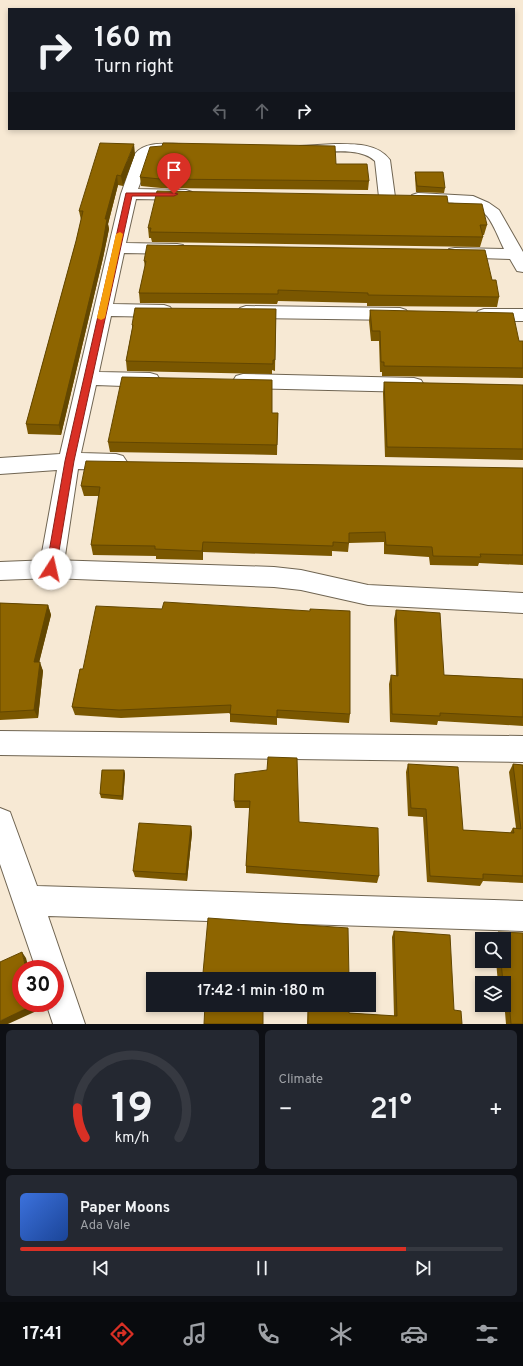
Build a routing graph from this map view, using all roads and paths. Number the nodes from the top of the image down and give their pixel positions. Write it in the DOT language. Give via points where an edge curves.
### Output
graph roads {
  1 [pos="192,148"];
  2 [pos="286,148"];
  3 [pos="129,194"];
  4 [pos="199,195"];
  5 [pos="117,248"];
  6 [pos="196,249"];
  7 [pos="443,253"];
  8 [pos="519,260"];
  9 [pos="103,310"];
  10 [pos="182,311"];
  11 [pos="230,312"];
  12 [pos="420,314"];
  13 [pos="468,315"];
  14 [pos="523,315"];
  15 [pos="88,378"];
  16 [pos="167,380"];
  17 [pos="222,381"];
  18 [pos="436,385"];
  19 [pos="69,461"];
  20 [pos="133,462"];
  21 [pos="0,466"];
  22 [pos="51,569"];
  23 [pos="0,571"];
  24 [pos="523,604"];
  25 [pos="0,743"];
  26 [pos="523,749"];
  27 [pos="0,822"];
  28 [pos="28,901"];
  29 [pos="523,916"];
  30 [pos="48,960"];
  31 [pos="64,1007"];
  32 [pos="70,1024"];
  1 -- 3 [label="street" via="161,147 147,150 143,154"];
  2 -- 8 [label="street" via="356,149 373,152 382,160 379,197 473,201 493,213"];
  3 -- 4 [label="street"];
  3 -- 5 [label="street"];
  5 -- 6 [label="street"];
  5 -- 9 [label="street"];
  7 -- 8 [label="street"];
  9 -- 10 [label="street"];
  9 -- 15 [label="street"];
  11 -- 12 [label="street"];
  13 -- 14 [label="street"];
  15 -- 16 [label="street"];
  15 -- 19 [label="street"];
  17 -- 18 [label="street"];
  19 -- 20 [label="street"];
  19 -- 21 [label="street"];
  19 -- 22 [label="street"];
  22 -- 23 [label="street"];
  22 -- 24 [label="street" via="274,577 301,580 368,595"];
  25 -- 26 [label="street"];
  27 -- 28 [label="street"];
  28 -- 29 [label="street"];
  28 -- 30 [label="street"];
  31 -- 32 [label="street"];
}
